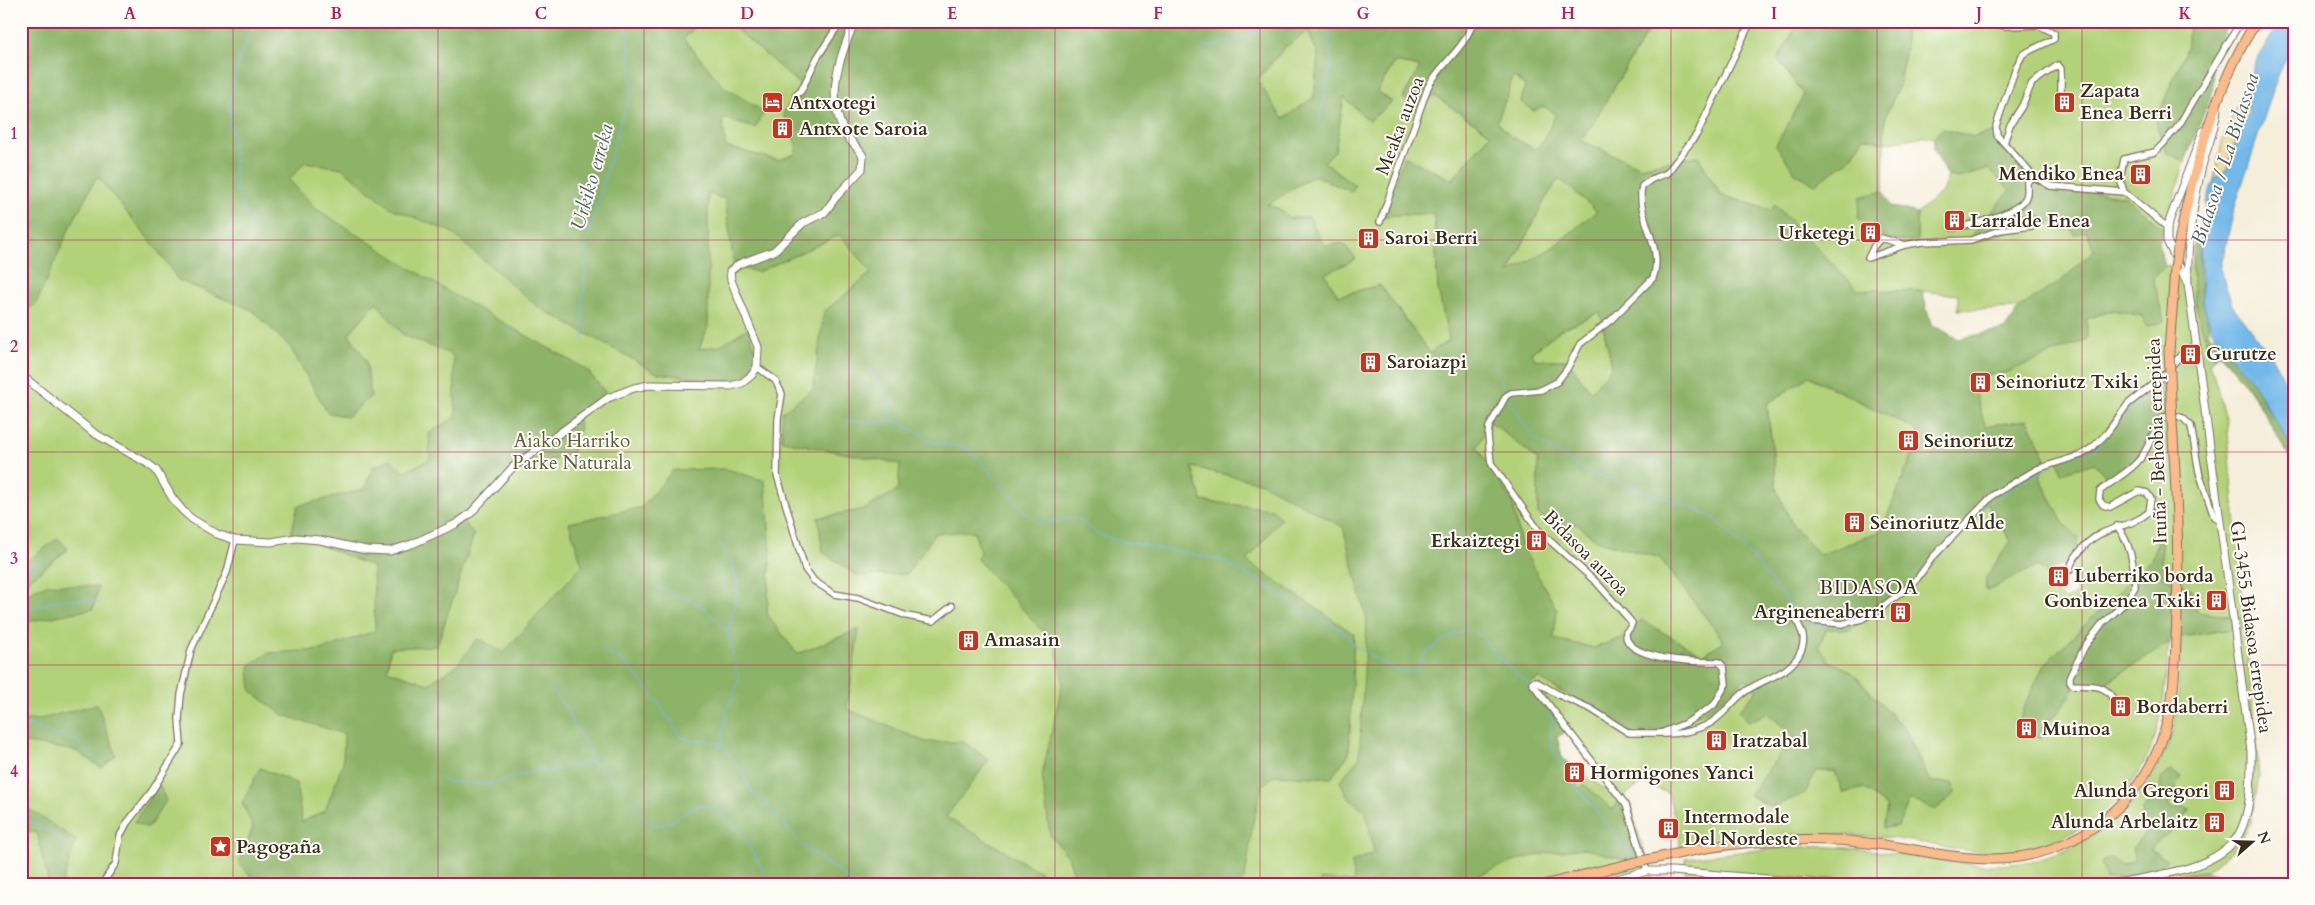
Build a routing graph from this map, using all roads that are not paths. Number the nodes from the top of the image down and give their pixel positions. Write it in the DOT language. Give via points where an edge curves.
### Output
graph roads {
  1 [pos="841,21"];
  2 [pos="855,21"];
  3 [pos="1473,21"];
  4 [pos="1751,21"];
  5 [pos="1987,21"];
  6 [pos="2241,21"];
  7 [pos="2257,21"];
  8 [pos="796,94"];
  9 [pos="2061,94"];
  10 [pos="2217,106"];
  11 [pos="2004,143"];
  12 [pos="2032,176"];
  13 [pos="2124,192"];
  14 [pos="1989,220"];
  15 [pos="1380,222"];
  16 [pos="2167,227"];
  17 [pos="1953,228"];
  18 [pos="1905,245"];
  19 [pos="2187,259"];
  20 [pos="2176,265"];
  21 [pos="2188,284"];
  22 [pos="2196,346"];
  23 [pos="757,367"];
  24 [pos="21,376"];
  25 [pos="2219,518"];
  26 [pos="2118,526"];
  27 [pos="235,540"];
  28 [pos="2070,570"];
  29 [pos="952,606"];
  30 [pos="2114,700"];
  31 [pos="1660,733"];
  32 [pos="1647,871"];
  33 [pos="102,884"];
  34 [pos="1547,884"];
  35 [pos="1598,884"];
  36 [pos="1829,884"];
  37 [pos="2112,884"];
  1 -- 8 [label="street" via="801,91"];
  2 -- 23 [label="street" via="841,52 835,84 844,131 863,156 862,168 825,212 803,223 774,251 730,270 730,280 758,347"];
  3 -- 15 [label="street, Meaka auzoa" via="1468,34 1428,87"];
  4 -- 31 [label="street, Bidasoa auzoa" via="1697,134 1667,173 1642,186 1642,211 1655,252 1653,278 1611,320 1580,344 1557,382 1541,390 1506,396 1489,427 1491,463 1539,531 1597,583 1632,623 1625,638 1631,647 1656,657 1719,662 1724,667 1726,684 1714,705 1686,723"];
  5 -- 11 [label="street" via="2005,26 2039,25 2054,33 2054,39 2023,54 2016,67 1996,126"];
  6 -- 13 [label="street" via="2179,125 2163,144 2154,152 2124,158 2120,179"];
  7 -- 10 [label="highway, Iruña - Behobia errepidea" via="2237,56"];
  9 -- 11 [label="street" via="2061,69 2058,65 2032,83"];
  10 -- 16 [label="street" via="2199,141"];
  10 -- 19 [label="street" via="2200,176"];
  10 -- 20 [label="highway, Iruña - Behobia errepidea, bridge" via="2190,194"];
  11 -- 12 [label="street"];
  12 -- 13 [label="street" via="2050,186"];
  12 -- 14 [label="street" via="2027,182 2025,200"];
  13 -- 16 [label="street"];
  14 -- 17 [label="street"];
  14 -- 18 [label="street" via="2032,219 2038,222 1971,240"];
  16 -- 20 [label="street" via="2167,241"];
  18 -- 18 [label="street" via="1881,238 1868,258"];
  19 -- 20 [label="street"];
  19 -- 21 [label="street"];
  20 -- 21 [label="street"];
  20 -- 34 [label="highway, Iruña - Behobia errepidea, bridge" via="2169,351 2178,586 2170,708 2153,760 2134,790 2114,812 2090,831 2030,855 1991,859 1866,842 1820,839 1758,841 1632,863"];
  21 -- 22 [label="street, GI-3455 Bidasoa errepidea"];
  22 -- 25 [label="street, GI-3455 Bidasoa errepidea"];
  22 -- 31 [label="street, Bidasoa auzoa" via="2186,349 2161,378 2128,404 2108,433 2093,447 2037,470 1993,495 1932,558 1914,582 1882,607 1862,619 1842,624 1813,621 1795,614 1803,630 1803,640 1793,663 1772,679 1750,688 1703,727"];
  23 -- 27 [label="street" via="752,375 737,385 649,385 608,398 513,467 470,514 412,544 390,550 366,550 296,538 270,542"];
  23 -- 29 [label="street" via="776,380 782,394 777,475 804,569 834,594 858,598 906,616 933,621"];
  24 -- 27 [label="street" via="94,433 147,463 192,520"];
  25 -- 26 [label="street" via="2214,517 2199,472 2191,426 2177,416 2164,418 2141,458 2100,491 2099,499 2110,507 2139,491 2147,492 2151,499 2149,512 2140,519"];
  25 -- 37 [label="street, GI-3455 Bidasoa errepidea" via="2251,751 2251,780 2245,817 2233,842 2207,862"];
  26 -- 28 [label="street" via="2089,540 2071,563"];
  26 -- 30 [label="street" via="2131,553 2135,587 2125,603 2101,624 2070,676 2072,685 2103,688 2111,693"];
  27 -- 33 [label="street" via="227,572 189,658 181,695 181,744 152,791 127,823 120,836 116,863"];
  31 -- 32 [label="street, Bidasoa auzoa" via="1629,732 1539,682 1532,683 1626,805"];
  32 -- 35 [label="street"];
  32 -- 36 [label="street"];
}
